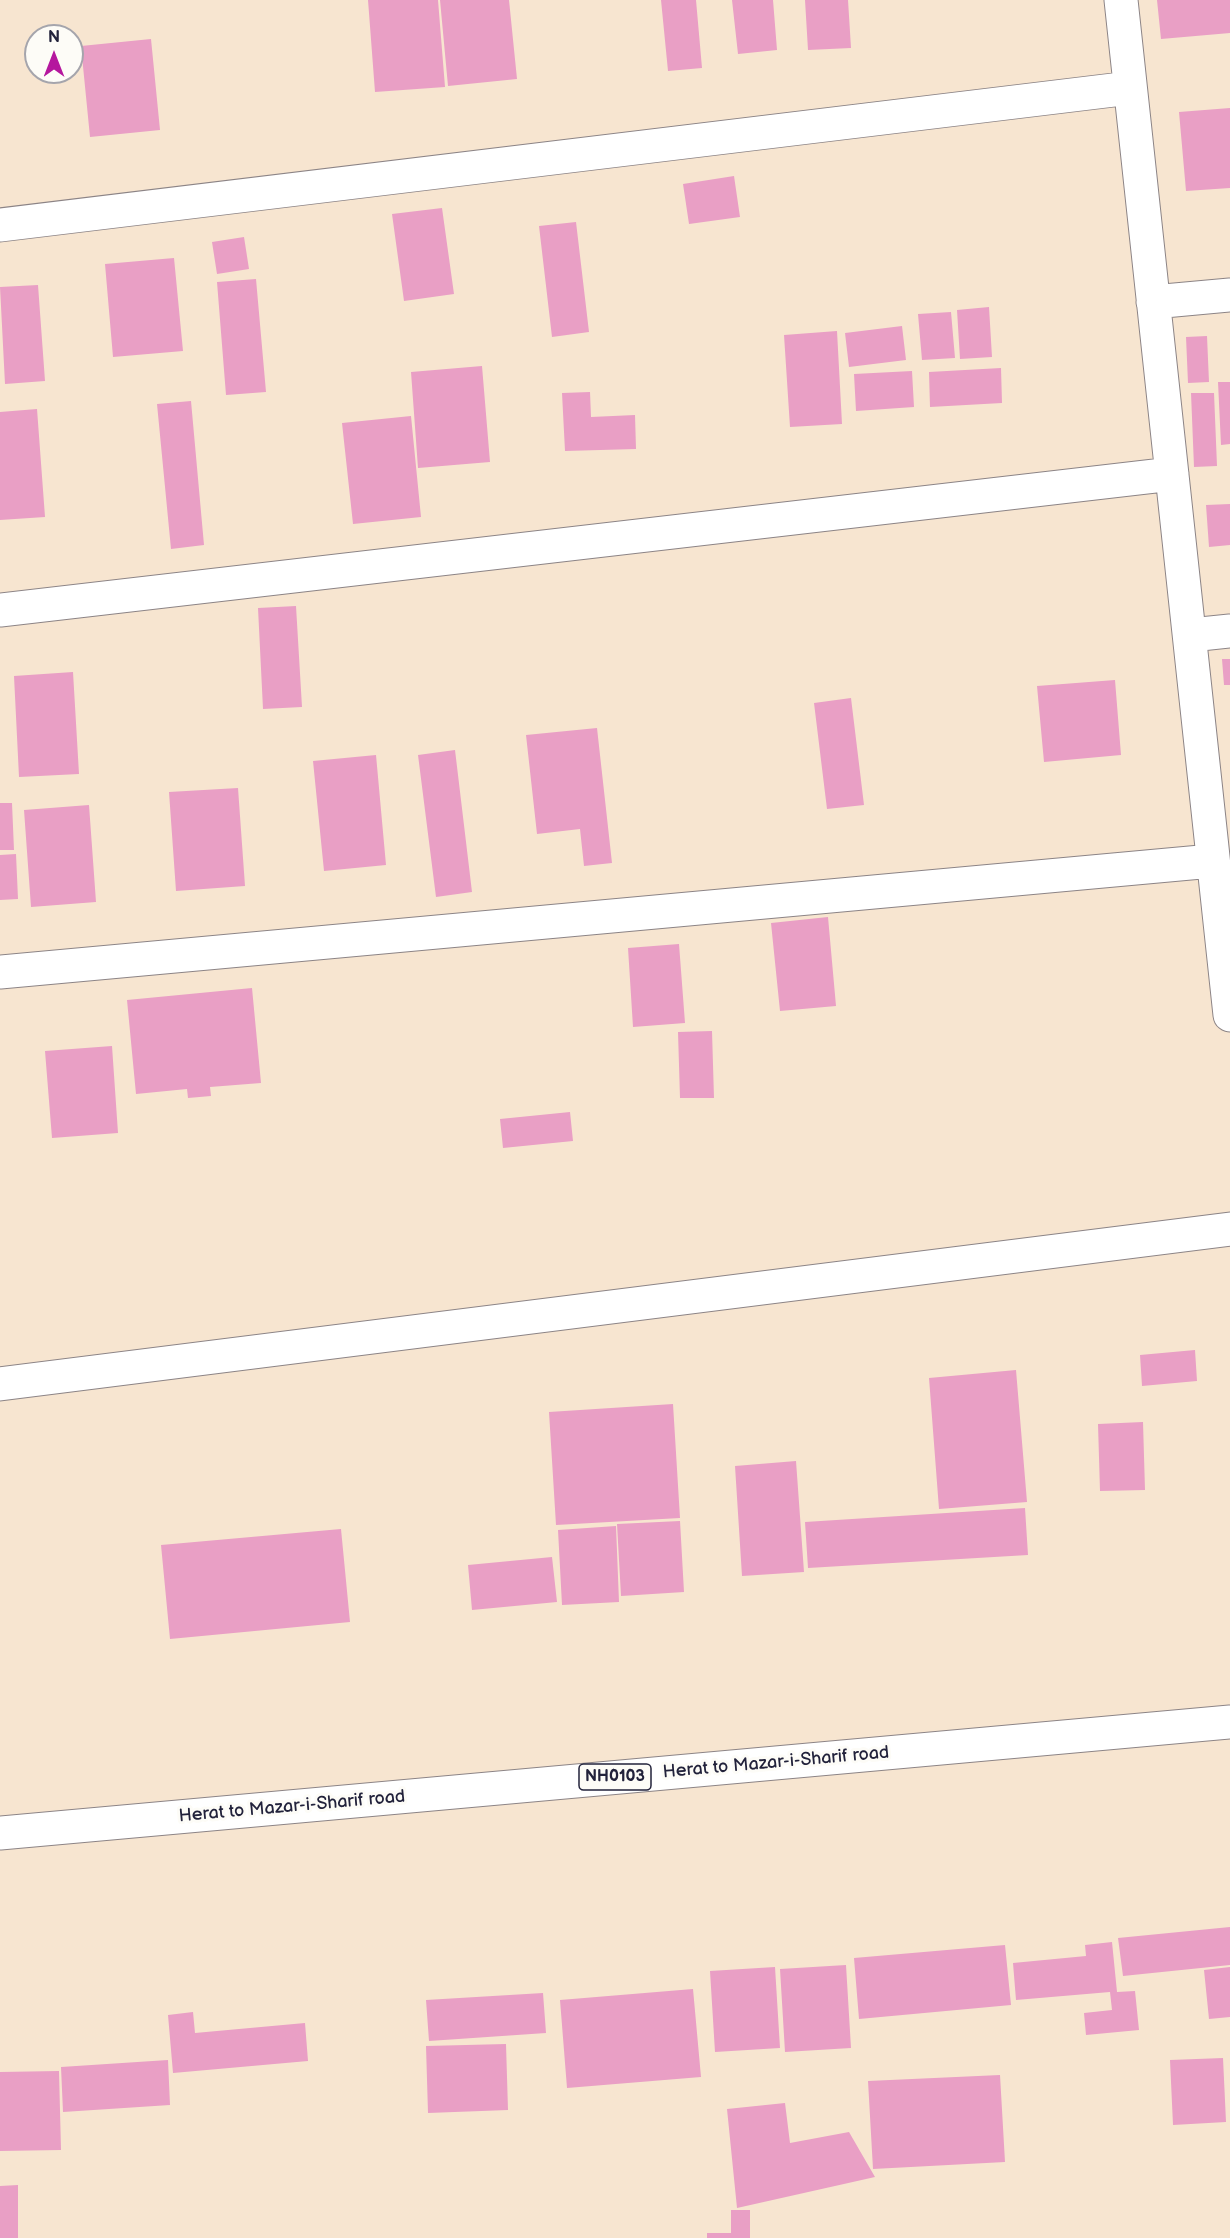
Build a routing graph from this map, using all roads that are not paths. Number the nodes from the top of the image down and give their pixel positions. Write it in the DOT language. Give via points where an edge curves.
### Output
graph roads {
  1 [pos="1121,0"];
  2 [pos="1130,88"];
  3 [pos="0,225"];
  4 [pos="1230,295"];
  5 [pos="1152,302"];
  6 [pos="1172,474"];
  7 [pos="0,610"];
  8 [pos="1230,631"];
  9 [pos="1191,635"];
  10 [pos="1212,861"];
  11 [pos="0,972"];
  12 [pos="1228,974"];
  13 [pos="1230,1015"];
  14 [pos="1230,1230"];
  15 [pos="0,1384"];
  16 [pos="1230,1722"];
  17 [pos="0,1833"];
  1 -- 2 [label="main road"];
  2 -- 3 [label="main road"];
  2 -- 5 [label="main road"];
  4 -- 5 [label="main road"];
  5 -- 6 [label="main road"];
  6 -- 7 [label="main road"];
  6 -- 9 [label="main road"];
  8 -- 9 [label="main road"];
  9 -- 10 [label="main road"];
  10 -- 11 [label="main road"];
  10 -- 12 [label="main road"];
  12 -- 13 [label="main road"];
  14 -- 15 [label="main road"];
  16 -- 17 [label="main road, Herat to Mazar-i-Sharif road / NH0103"];
}
